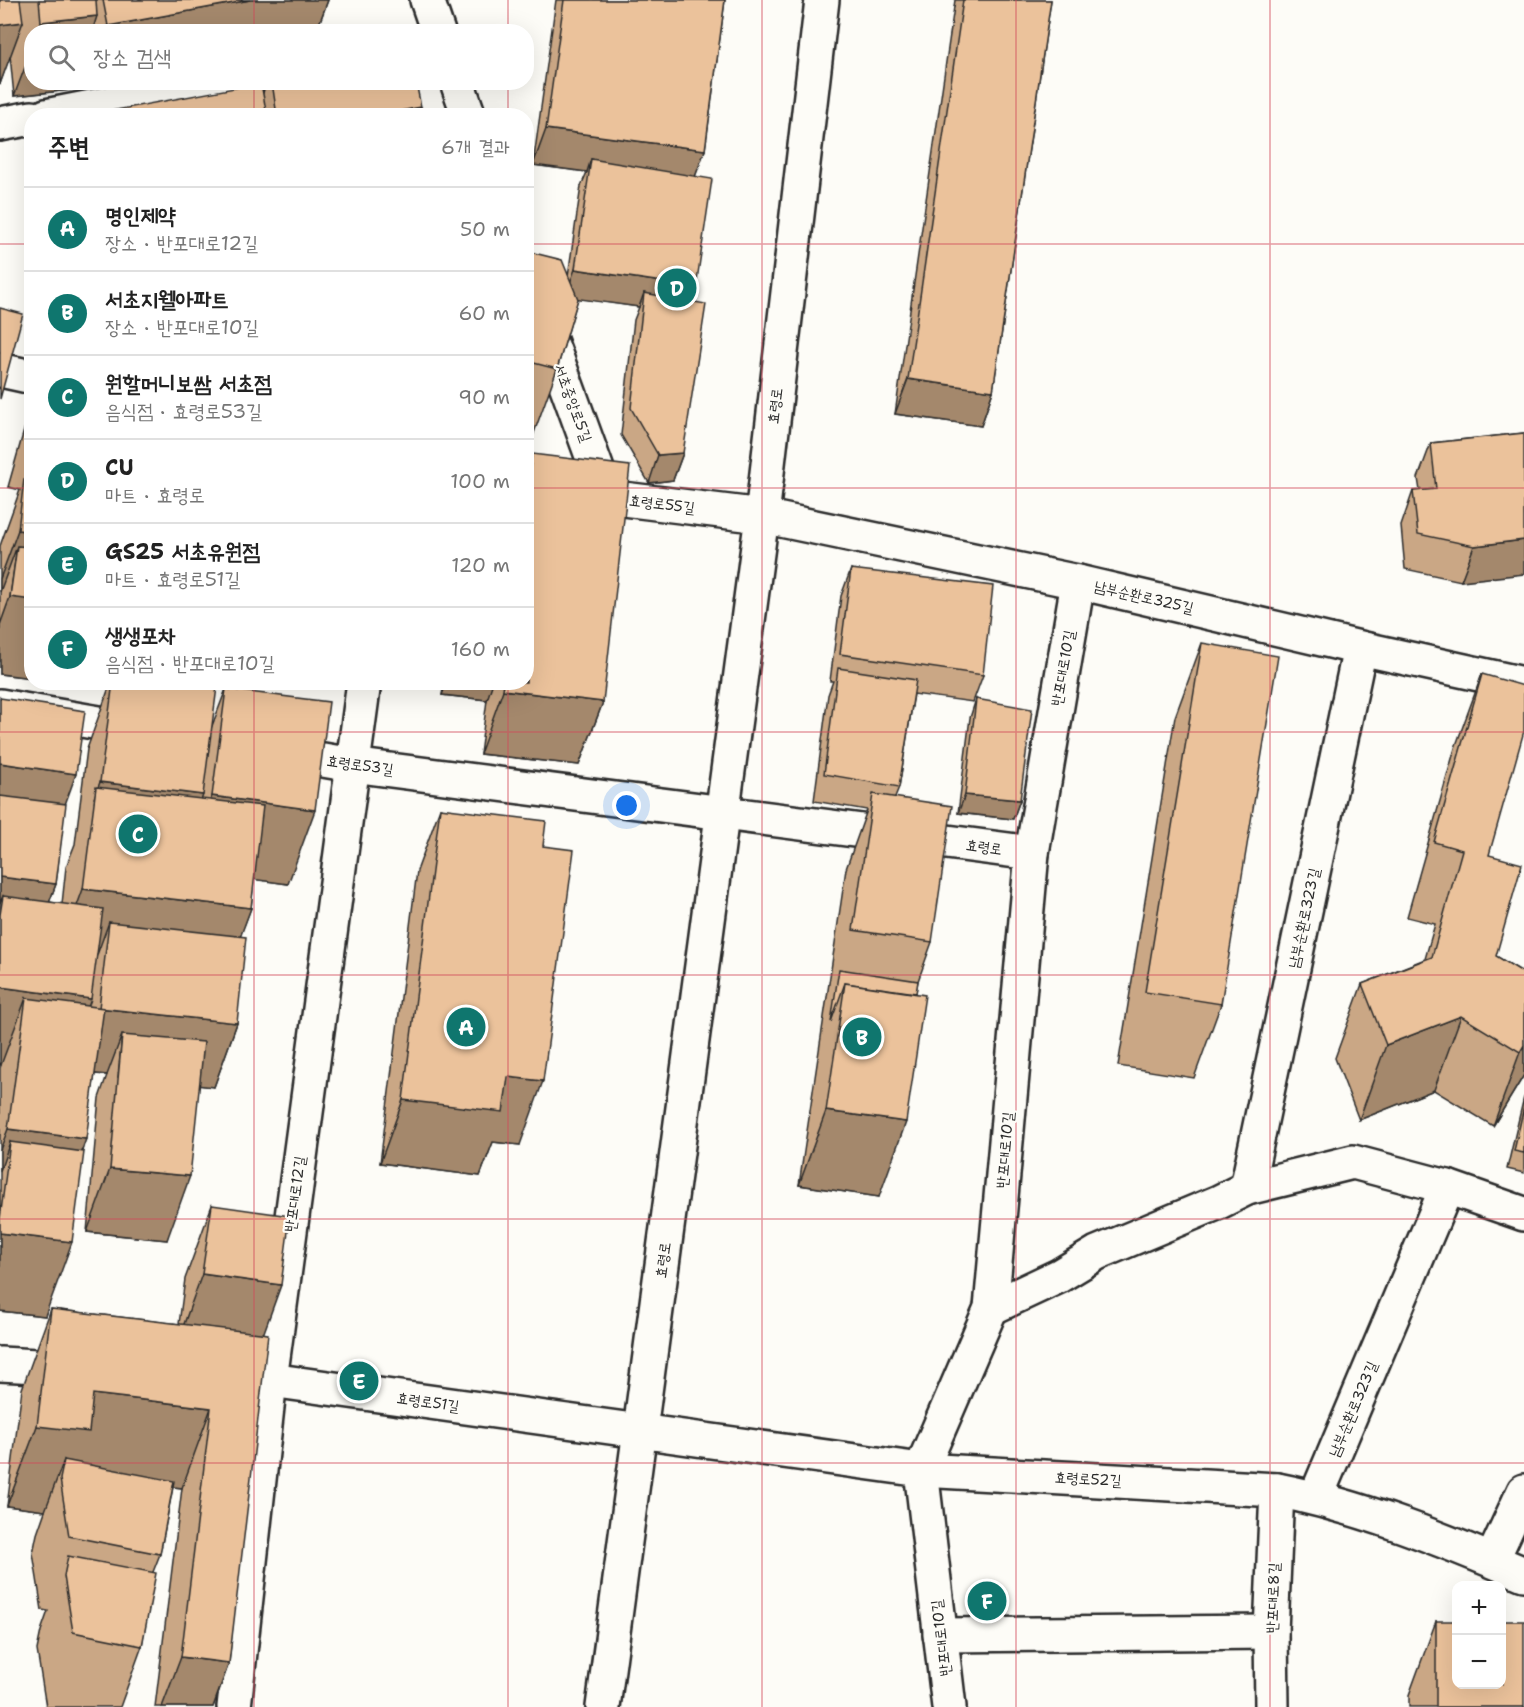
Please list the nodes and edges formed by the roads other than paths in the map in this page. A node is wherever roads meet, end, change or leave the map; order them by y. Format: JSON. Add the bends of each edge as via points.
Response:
{"nodes":[{"id":1,"x":427,"y":0,"type":"edge"},
{"id":2,"x":822,"y":0,"type":"edge"},
{"id":3,"x":435,"y":24,"type":"edge"},
{"id":4,"x":178,"y":90,"type":"edge"},
{"id":5,"x":460,"y":90,"type":"edge"},
{"id":6,"x":86,"y":108,"type":"edge"},
{"id":7,"x":466,"y":108,"type":"edge"},
{"id":8,"x":24,"y":120,"type":"edge"},
{"id":9,"x":0,"y":124,"type":"edge"},
{"id":10,"x":534,"y":296,"type":"edge"},
{"id":11,"x":0,"y":370,"type":"edge"},
{"id":12,"x":24,"y":375,"type":"edge"},
{"id":13,"x":534,"y":485,"type":"edge"},
{"id":14,"x":607,"y":497,"type":"junction"},
{"id":15,"x":762,"y":516,"type":"junction"},
{"id":16,"x":1078,"y":582,"type":"junction"},
{"id":17,"x":1360,"y":648,"type":"junction"},
{"id":18,"x":1524,"y":684,"type":"edge"},
{"id":19,"x":363,"y":690,"type":"edge"},
{"id":20,"x":0,"y":706,"type":"edge"},
{"id":21,"x":164,"y":734,"type":"edge"},
{"id":22,"x":246,"y":747,"type":"edge"},
{"id":23,"x":352,"y":765,"type":"junction"},
{"id":24,"x":722,"y":812,"type":"junction"},
{"id":25,"x":1032,"y":854,"type":"junction"},
{"id":26,"x":1447,"y":1187,"type":"junction"},
{"id":27,"x":1247,"y":1188,"type":"junction"},
{"id":28,"x":1524,"y":1214,"type":"edge"},
{"id":29,"x":991,"y":1308,"type":"junction"},
{"id":30,"x":0,"y":1364,"type":"edge"},
{"id":31,"x":105,"y":1370,"type":"edge"},
{"id":32,"x":188,"y":1375,"type":"edge"},
{"id":33,"x":270,"y":1380,"type":"junction"},
{"id":34,"x":640,"y":1431,"type":"junction"},
{"id":35,"x":921,"y":1470,"type":"junction"},
{"id":36,"x":1277,"y":1490,"type":"junction"},
{"id":37,"x":1524,"y":1491,"type":"edge"},
{"id":38,"x":1316,"y":1497,"type":"junction"},
{"id":39,"x":1492,"y":1560,"type":"junction"},
{"id":40,"x":1524,"y":1574,"type":"edge"},
{"id":41,"x":1271,"y":1632,"type":"junction"},
{"id":42,"x":940,"y":1635,"type":"junction"},
{"id":43,"x":234,"y":1707,"type":"edge"},
{"id":44,"x":603,"y":1707,"type":"edge"},
{"id":45,"x":949,"y":1707,"type":"edge"},
{"id":46,"x":1272,"y":1707,"type":"edge"}],
"edges":[{"from":1,"to":3,"type":"street"},
{"from":2,"to":15,"type":"street","name":"효령로"},
{"from":4,"to":6,"type":"street"},
{"from":5,"to":7,"type":"street"},
{"from":8,"to":9,"type":"street"},
{"from":10,"to":14,"type":"street","name":"서초중앙로5길"},
{"from":11,"to":12,"type":"street"},
{"from":13,"to":14,"type":"street","name":"효령로55길"},
{"from":14,"to":15,"type":"street","name":"효령로55길"},
{"from":15,"to":16,"type":"street","name":"남부순환로325길"},
{"from":15,"to":24,"type":"street","name":"효령로"},
{"from":16,"to":17,"type":"street","name":"남부순환로325길"},
{"from":16,"to":25,"type":"street","name":"반포대로10길"},
{"from":17,"to":18,"type":"street","name":"남부순환로325길"},
{"from":17,"to":27,"type":"street","name":"남부순환로323길"},
{"from":19,"to":23,"type":"street","name":"반포대로12길"},
{"from":20,"to":21,"type":"street"},
{"from":22,"to":23,"type":"street","name":"효령로53길"},
{"from":23,"to":24,"type":"street","name":"효령로53길"},
{"from":23,"to":33,"type":"street","name":"반포대로12길"},
{"from":24,"to":25,"type":"street","name":"효령로"},
{"from":24,"to":34,"type":"street","name":"효령로"},
{"from":25,"to":29,"type":"street","name":"반포대로10길"},
{"from":26,"to":27,"type":"street","via":[[1353,1162]]},
{"from":26,"to":28,"type":"street"},
{"from":26,"to":38,"type":"street","name":"남부순환로323길"},
{"from":27,"to":29,"type":"street","via":[[1097,1253]]},
{"from":29,"to":35,"type":"street","name":"반포대로10길"},
{"from":30,"to":31,"type":"street"},
{"from":32,"to":33,"type":"street","name":"효령로51길"},
{"from":33,"to":34,"type":"street","name":"효령로51길"},
{"from":33,"to":43,"type":"street","name":"반포대로12길"},
{"from":34,"to":35,"type":"street","name":"효령로52길"},
{"from":34,"to":44,"type":"street","name":"효령로"},
{"from":35,"to":36,"type":"street","name":"효령로52길"},
{"from":35,"to":42,"type":"street","name":"반포대로10길"},
{"from":36,"to":38,"type":"street","name":"효령로52길"},
{"from":36,"to":41,"type":"street","name":"반포대로8길"},
{"from":37,"to":39,"type":"street"},
{"from":38,"to":39,"type":"street","name":"효령로52길","via":[[1374,1514]]},
{"from":39,"to":40,"type":"street","name":"효령로52길"},
{"from":41,"to":42,"type":"street"},
{"from":41,"to":46,"type":"street","name":"반포대로8길"},
{"from":42,"to":45,"type":"street","name":"반포대로10길"}]}
